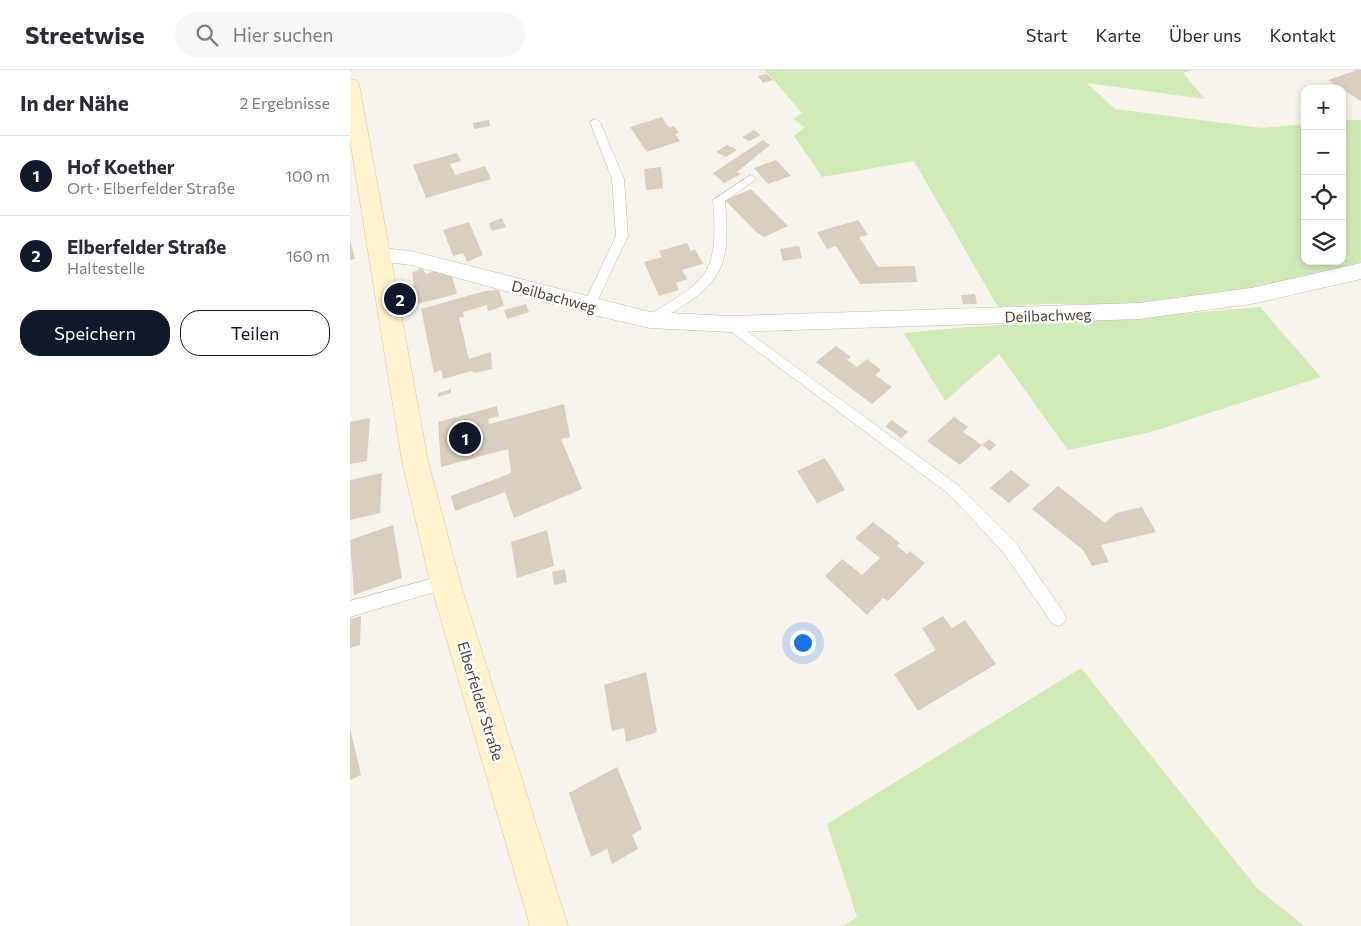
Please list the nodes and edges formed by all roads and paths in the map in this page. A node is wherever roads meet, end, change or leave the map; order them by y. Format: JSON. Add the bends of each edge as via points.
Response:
{"nodes":[{"id":1,"x":350,"y":87,"type":"edge"},
{"id":2,"x":595,"y":122,"type":"dead end"},
{"id":3,"x":751,"y":178,"type":"dead end"},
{"id":4,"x":380,"y":255,"type":"junction"},
{"id":5,"x":1361,"y":271,"type":"edge"},
{"id":6,"x":589,"y":306,"type":"junction"},
{"id":7,"x":650,"y":320,"type":"junction"},
{"id":8,"x":730,"y":324,"type":"junction"},
{"id":9,"x":445,"y":582,"type":"junction"},
{"id":10,"x":350,"y":610,"type":"edge"},
{"id":11,"x":1058,"y":618,"type":"dead end"},
{"id":12,"x":549,"y":926,"type":"edge"}],
"edges":[{"from":1,"to":4,"type":"main road","name":"Elberfelder Straße"},
{"from":2,"to":6,"type":"lane","via":[[618,179],[622,236]]},
{"from":3,"to":7,"type":"lane","via":[[719,200],[721,247],[715,270],[697,291]]},
{"from":4,"to":6,"type":"street","name":"Deilbachweg","via":[[411,258]]},
{"from":4,"to":9,"type":"main road","name":"Elberfelder Straße","via":[[415,461]]},
{"from":5,"to":8,"type":"street","name":"Deilbachweg","via":[[1304,286],[1193,306],[1139,311]]},
{"from":6,"to":7,"type":"street","name":"Deilbachweg"},
{"from":7,"to":8,"type":"street","name":"Deilbachweg"},
{"from":8,"to":11,"type":"lane","via":[[954,490],[1009,547]]},
{"from":9,"to":10,"type":"lane"},
{"from":9,"to":12,"type":"main road","name":"Elberfelder Straße"}]}
